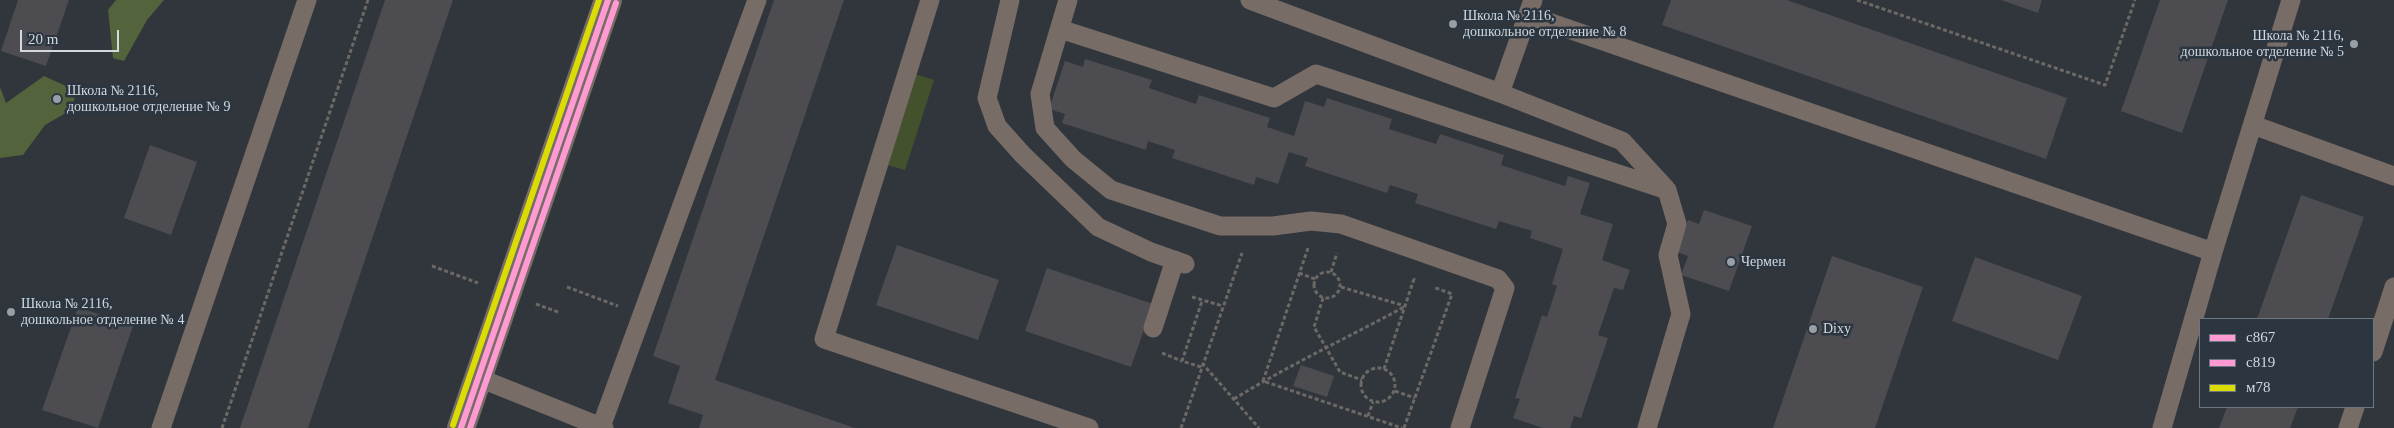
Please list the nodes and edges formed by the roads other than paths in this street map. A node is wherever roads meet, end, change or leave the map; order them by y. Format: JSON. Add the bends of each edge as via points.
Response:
{"nodes":[{"id":1,"x":307,"y":0,"type":"edge"},
{"id":2,"x":608,"y":0,"type":"edge"},
{"id":3,"x":756,"y":0,"type":"edge"},
{"id":4,"x":930,"y":0,"type":"edge"},
{"id":5,"x":1010,"y":0,"type":"edge"},
{"id":6,"x":1068,"y":0,"type":"edge"},
{"id":7,"x":1250,"y":0,"type":"edge"},
{"id":8,"x":2291,"y":0,"type":"edge"},
{"id":9,"x":1531,"y":7,"type":"edge"},
{"id":10,"x":1060,"y":29,"type":"junction"},
{"id":11,"x":1500,"y":93,"type":"junction"},
{"id":12,"x":2253,"y":125,"type":"junction"},
{"id":13,"x":2394,"y":176,"type":"edge"},
{"id":14,"x":1667,"y":190,"type":"junction"},
{"id":15,"x":2213,"y":252,"type":"junction"},
{"id":16,"x":2394,"y":287,"type":"edge"},
{"id":17,"x":1153,"y":328,"type":"dead end"},
{"id":18,"x":2374,"y":349,"type":"edge"},
{"id":19,"x":479,"y":378,"type":"junction"},
{"id":20,"x":2355,"y":408,"type":"edge"},
{"id":21,"x":602,"y":427,"type":"edge"},
{"id":22,"x":161,"y":428,"type":"edge"},
{"id":23,"x":461,"y":428,"type":"edge"},
{"id":24,"x":1088,"y":428,"type":"edge"},
{"id":25,"x":1460,"y":428,"type":"edge"},
{"id":26,"x":1646,"y":428,"type":"edge"},
{"id":27,"x":2162,"y":428,"type":"edge"},
{"id":28,"x":2348,"y":428,"type":"edge"}],
"edges":[{"from":1,"to":22,"type":"lane"},
{"from":2,"to":19,"type":"street"},
{"from":3,"to":21,"type":"lane"},
{"from":4,"to":24,"type":"lane","via":[[824,339]]},
{"from":5,"to":17,"type":"lane","via":[[987,98],[997,126],[1098,227],[1180,262]]},
{"from":6,"to":10,"type":"lane"},
{"from":7,"to":11,"type":"lane"},
{"from":8,"to":12,"type":"lane"},
{"from":9,"to":11,"type":"lane"},
{"from":9,"to":15,"type":"lane"},
{"from":10,"to":14,"type":"lane","via":[[1274,98],[1316,74]]},
{"from":10,"to":25,"type":"lane","via":[[1040,94],[1045,128],[1073,159],[1110,190],[1220,226],[1272,226],[1311,221],[1341,224],[1498,279],[1506,288]]},
{"from":11,"to":14,"type":"lane","via":[[1622,141]]},
{"from":12,"to":13,"type":"lane"},
{"from":12,"to":15,"type":"lane"},
{"from":14,"to":26,"type":"lane","via":[[1677,224],[1668,254],[1681,314]]},
{"from":15,"to":27,"type":"lane"},
{"from":16,"to":18,"type":"lane"},
{"from":19,"to":21,"type":"lane"},
{"from":19,"to":23,"type":"street"},
{"from":20,"to":28,"type":"lane"}]}
